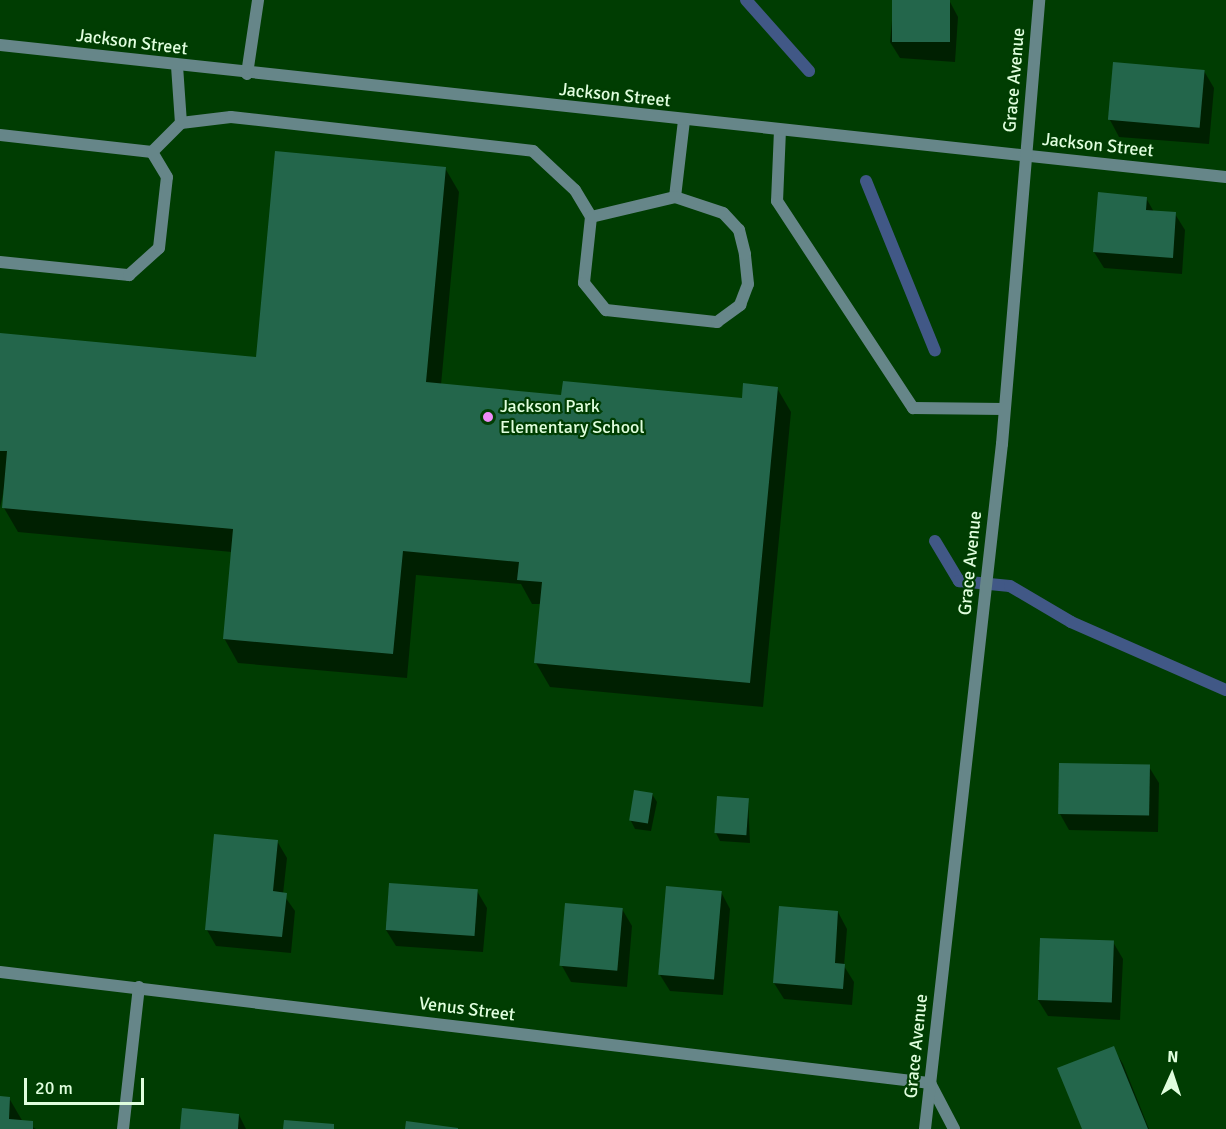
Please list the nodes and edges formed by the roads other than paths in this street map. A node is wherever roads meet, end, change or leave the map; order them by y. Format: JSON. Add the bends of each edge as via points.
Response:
{"nodes":[{"id":1,"x":258,"y":0,"type":"edge"},
{"id":2,"x":1039,"y":0,"type":"edge"},
{"id":3,"x":0,"y":45,"type":"edge"},
{"id":4,"x":177,"y":66,"type":"junction"},
{"id":5,"x":247,"y":74,"type":"junction"},
{"id":6,"x":684,"y":120,"type":"junction"},
{"id":7,"x":181,"y":123,"type":"junction"},
{"id":8,"x":780,"y":130,"type":"junction"},
{"id":9,"x":0,"y":135,"type":"edge"},
{"id":10,"x":152,"y":152,"type":"junction"},
{"id":11,"x":1025,"y":156,"type":"junction"},
{"id":12,"x":1226,"y":177,"type":"edge"},
{"id":13,"x":675,"y":197,"type":"junction"},
{"id":14,"x":591,"y":217,"type":"junction"},
{"id":15,"x":0,"y":262,"type":"edge"},
{"id":16,"x":1004,"y":409,"type":"junction"},
{"id":17,"x":0,"y":972,"type":"edge"},
{"id":18,"x":139,"y":987,"type":"junction"},
{"id":19,"x":930,"y":1083,"type":"junction"},
{"id":20,"x":123,"y":1129,"type":"edge"},
{"id":21,"x":925,"y":1129,"type":"edge"},
{"id":22,"x":954,"y":1129,"type":"edge"}],
"edges":[{"from":1,"to":5,"type":"street"},
{"from":2,"to":11,"type":"street","name":"Grace Avenue"},
{"from":3,"to":4,"type":"street","name":"Jackson Street"},
{"from":4,"to":5,"type":"street","name":"Jackson Street"},
{"from":4,"to":7,"type":"street"},
{"from":5,"to":6,"type":"street","name":"Jackson Street"},
{"from":6,"to":8,"type":"street","name":"Jackson Street"},
{"from":6,"to":13,"type":"street"},
{"from":7,"to":10,"type":"street"},
{"from":7,"to":14,"type":"street","via":[[231,117],[533,151],[575,190]]},
{"from":8,"to":11,"type":"street","name":"Jackson Street"},
{"from":8,"to":16,"type":"street","via":[[777,201],[913,408]]},
{"from":9,"to":10,"type":"street"},
{"from":10,"to":15,"type":"street","via":[[168,177],[159,248],[129,275]]},
{"from":11,"to":12,"type":"street","name":"Jackson Street"},
{"from":11,"to":16,"type":"street","name":"Grace Avenue"},
{"from":13,"to":14,"type":"street"},
{"from":13,"to":14,"type":"street","via":[[723,213],[739,230],[748,284],[740,305],[717,322],[606,310],[584,283]]},
{"from":16,"to":19,"type":"street","name":"Grace Avenue"},
{"from":17,"to":18,"type":"street","name":"Venus Street"},
{"from":18,"to":19,"type":"street","name":"Venus Street"},
{"from":18,"to":20,"type":"street"},
{"from":19,"to":21,"type":"street","name":"Grace Avenue"},
{"from":19,"to":22,"type":"street"}]}
